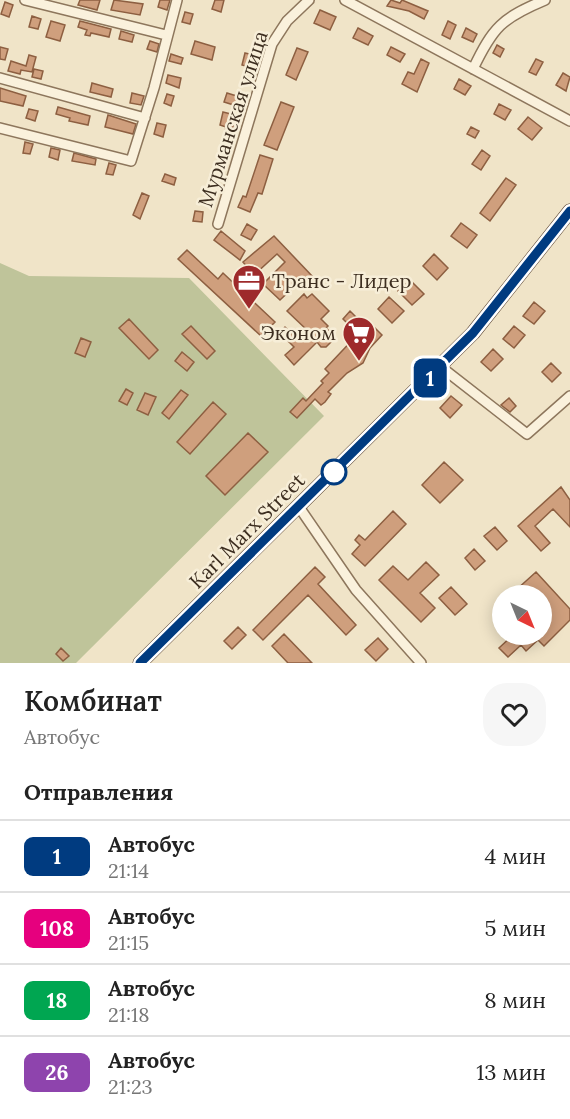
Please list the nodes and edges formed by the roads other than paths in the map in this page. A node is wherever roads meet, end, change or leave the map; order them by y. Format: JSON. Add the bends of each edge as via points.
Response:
{"nodes":[{"id":1,"x":25,"y":0,"type":"edge"},
{"id":2,"x":177,"y":0,"type":"edge"},
{"id":3,"x":309,"y":0,"type":"edge"},
{"id":4,"x":345,"y":0,"type":"edge"},
{"id":5,"x":545,"y":0,"type":"edge"},
{"id":6,"x":166,"y":35,"type":"junction"},
{"id":7,"x":473,"y":69,"type":"junction"},
{"id":8,"x":0,"y":78,"type":"edge"},
{"id":9,"x":146,"y":118,"type":"junction"},
{"id":10,"x":570,"y":121,"type":"edge"},
{"id":11,"x":0,"y":128,"type":"edge"},
{"id":12,"x":570,"y":211,"type":"edge"},
{"id":13,"x":218,"y":224,"type":"dead end"},
{"id":14,"x":441,"y":367,"type":"junction"},
{"id":15,"x":570,"y":396,"type":"edge"},
{"id":16,"x":299,"y":507,"type":"junction"},
{"id":17,"x":140,"y":663,"type":"edge"},
{"id":18,"x":421,"y":663,"type":"edge"}],
"edges":[{"from":1,"to":6,"type":"street"},
{"from":2,"to":6,"type":"street"},
{"from":3,"to":13,"type":"street","name":"Мурманская улица","via":[[287,21],[272,44]]},
{"from":4,"to":7,"type":"street"},
{"from":5,"to":7,"type":"street","via":[[497,26]]},
{"from":6,"to":9,"type":"street"},
{"from":7,"to":10,"type":"street"},
{"from":8,"to":9,"type":"street"},
{"from":9,"to":11,"type":"street","via":[[135,154],[128,161]]},
{"from":12,"to":14,"type":"highway","name":"Karl Marx Street","via":[[498,305]]},
{"from":14,"to":15,"type":"street","via":[[527,434]]},
{"from":14,"to":16,"type":"highway","name":"Karl Marx Street"},
{"from":16,"to":17,"type":"highway","name":"Karl Marx Street"},
{"from":16,"to":18,"type":"street","via":[[356,590]]}]}
